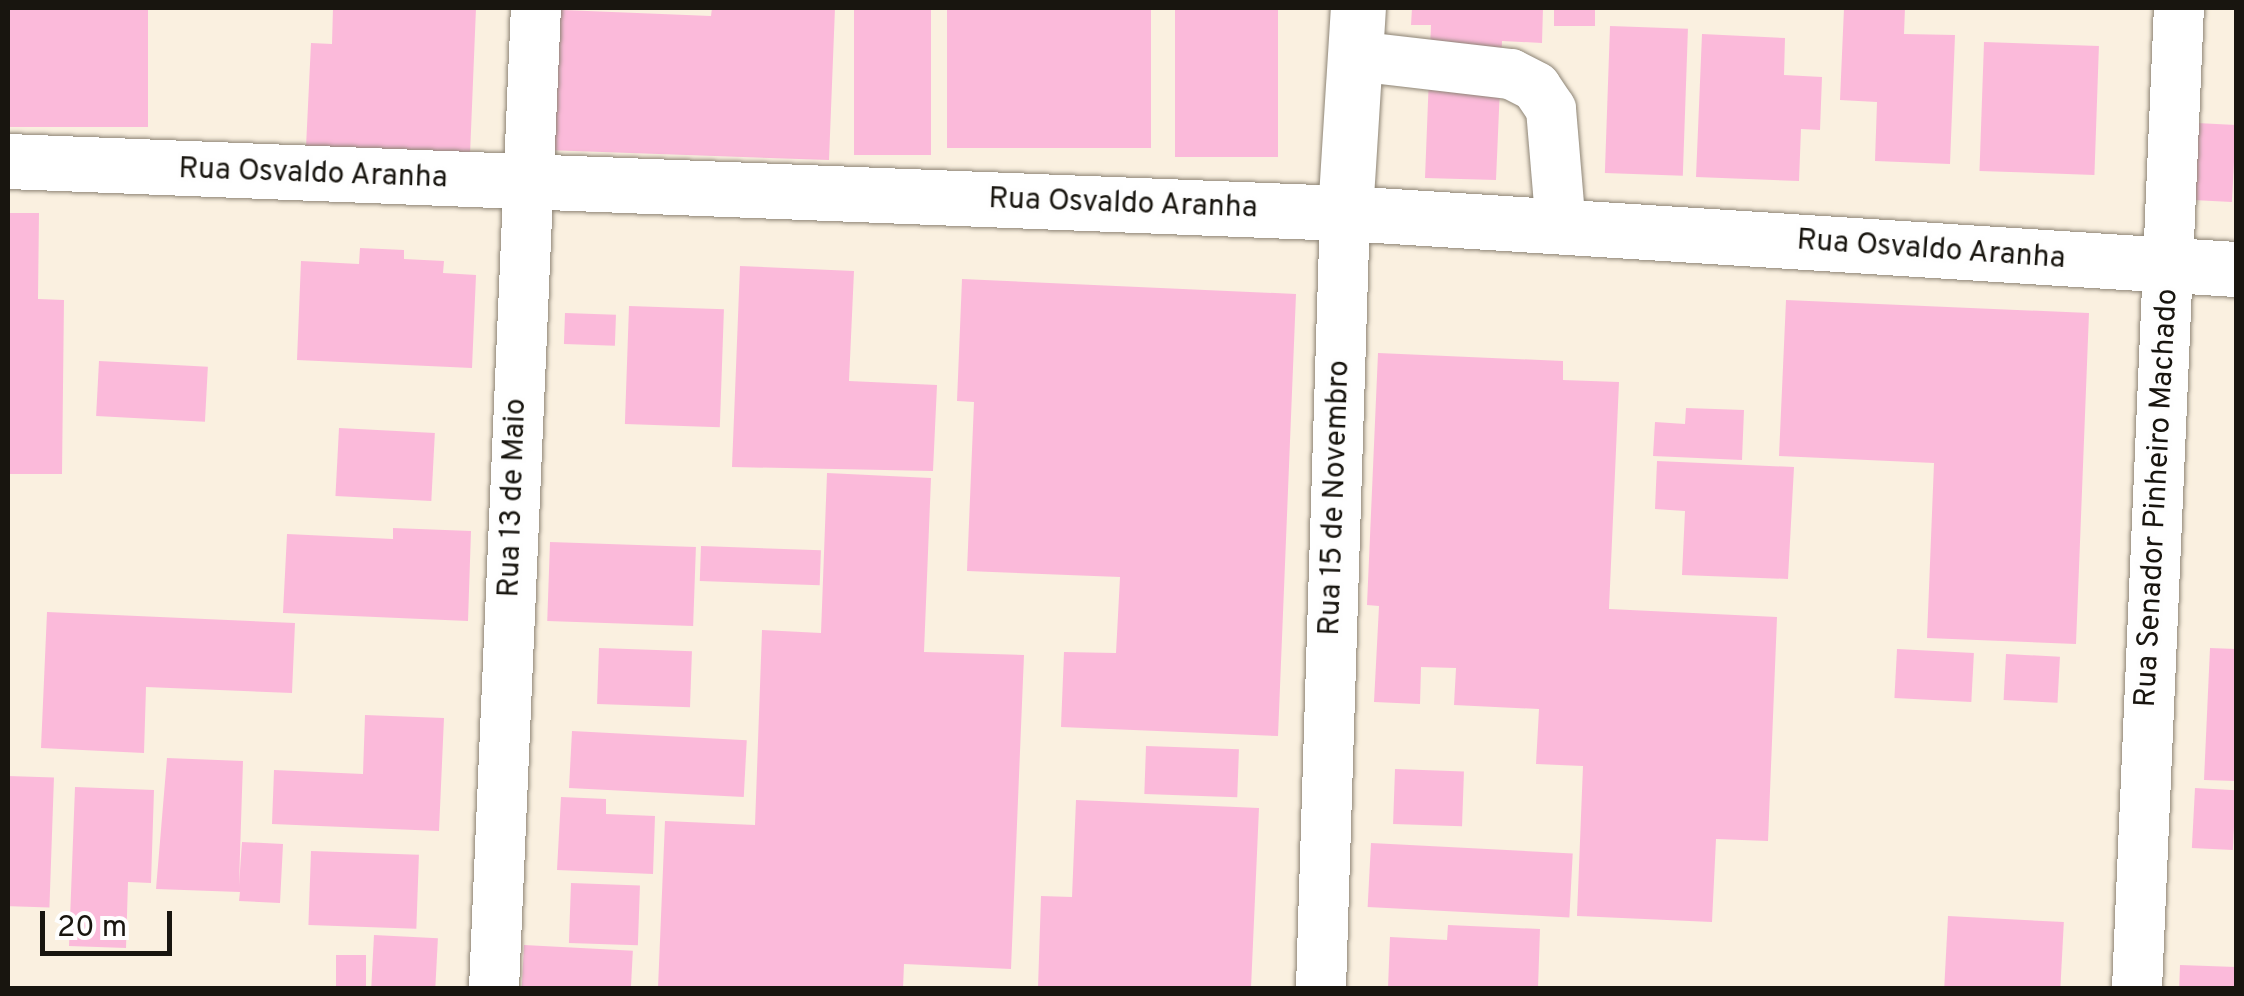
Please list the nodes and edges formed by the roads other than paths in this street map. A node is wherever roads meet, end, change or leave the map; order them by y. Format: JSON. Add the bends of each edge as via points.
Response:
{"nodes":[{"id":1,"x":536,"y":8,"type":"edge"},
{"id":2,"x":2178,"y":8,"type":"edge"},
{"id":3,"x":1357,"y":32,"type":"edge"},
{"id":4,"x":8,"y":162,"type":"edge"},
{"id":5,"x":527,"y":184,"type":"junction"},
{"id":6,"x":1345,"y":212,"type":"junction"},
{"id":7,"x":1561,"y":227,"type":"junction"},
{"id":8,"x":2168,"y":267,"type":"junction"},
{"id":9,"x":2233,"y":270,"type":"edge"},
{"id":10,"x":494,"y":988,"type":"edge"},
{"id":11,"x":1321,"y":988,"type":"edge"},
{"id":12,"x":2137,"y":988,"type":"edge"}],
"edges":[{"from":1,"to":5,"type":"street","name":"Rua 13 de Maio"},
{"from":2,"to":8,"type":"street","name":"Rua Senador Pinheiro Machado"},
{"from":3,"to":6,"type":"main road","name":"Rua 15 de Novembro"},
{"from":3,"to":7,"type":"street","via":[[1511,74],[1536,87],[1550,108]]},
{"from":4,"to":5,"type":"main road","name":"Rua Osvaldo Aranha"},
{"from":5,"to":6,"type":"main road","name":"Rua Osvaldo Aranha"},
{"from":5,"to":10,"type":"street","name":"Rua 13 de Maio"},
{"from":6,"to":7,"type":"main road","name":"Rua Osvaldo Aranha"},
{"from":6,"to":11,"type":"street","name":"Rua 15 de Novembro"},
{"from":7,"to":8,"type":"main road","name":"Rua Osvaldo Aranha"},
{"from":8,"to":9,"type":"main road","name":"Rua Osvaldo Aranha"},
{"from":8,"to":12,"type":"street","name":"Rua Senador Pinheiro Machado"}]}
